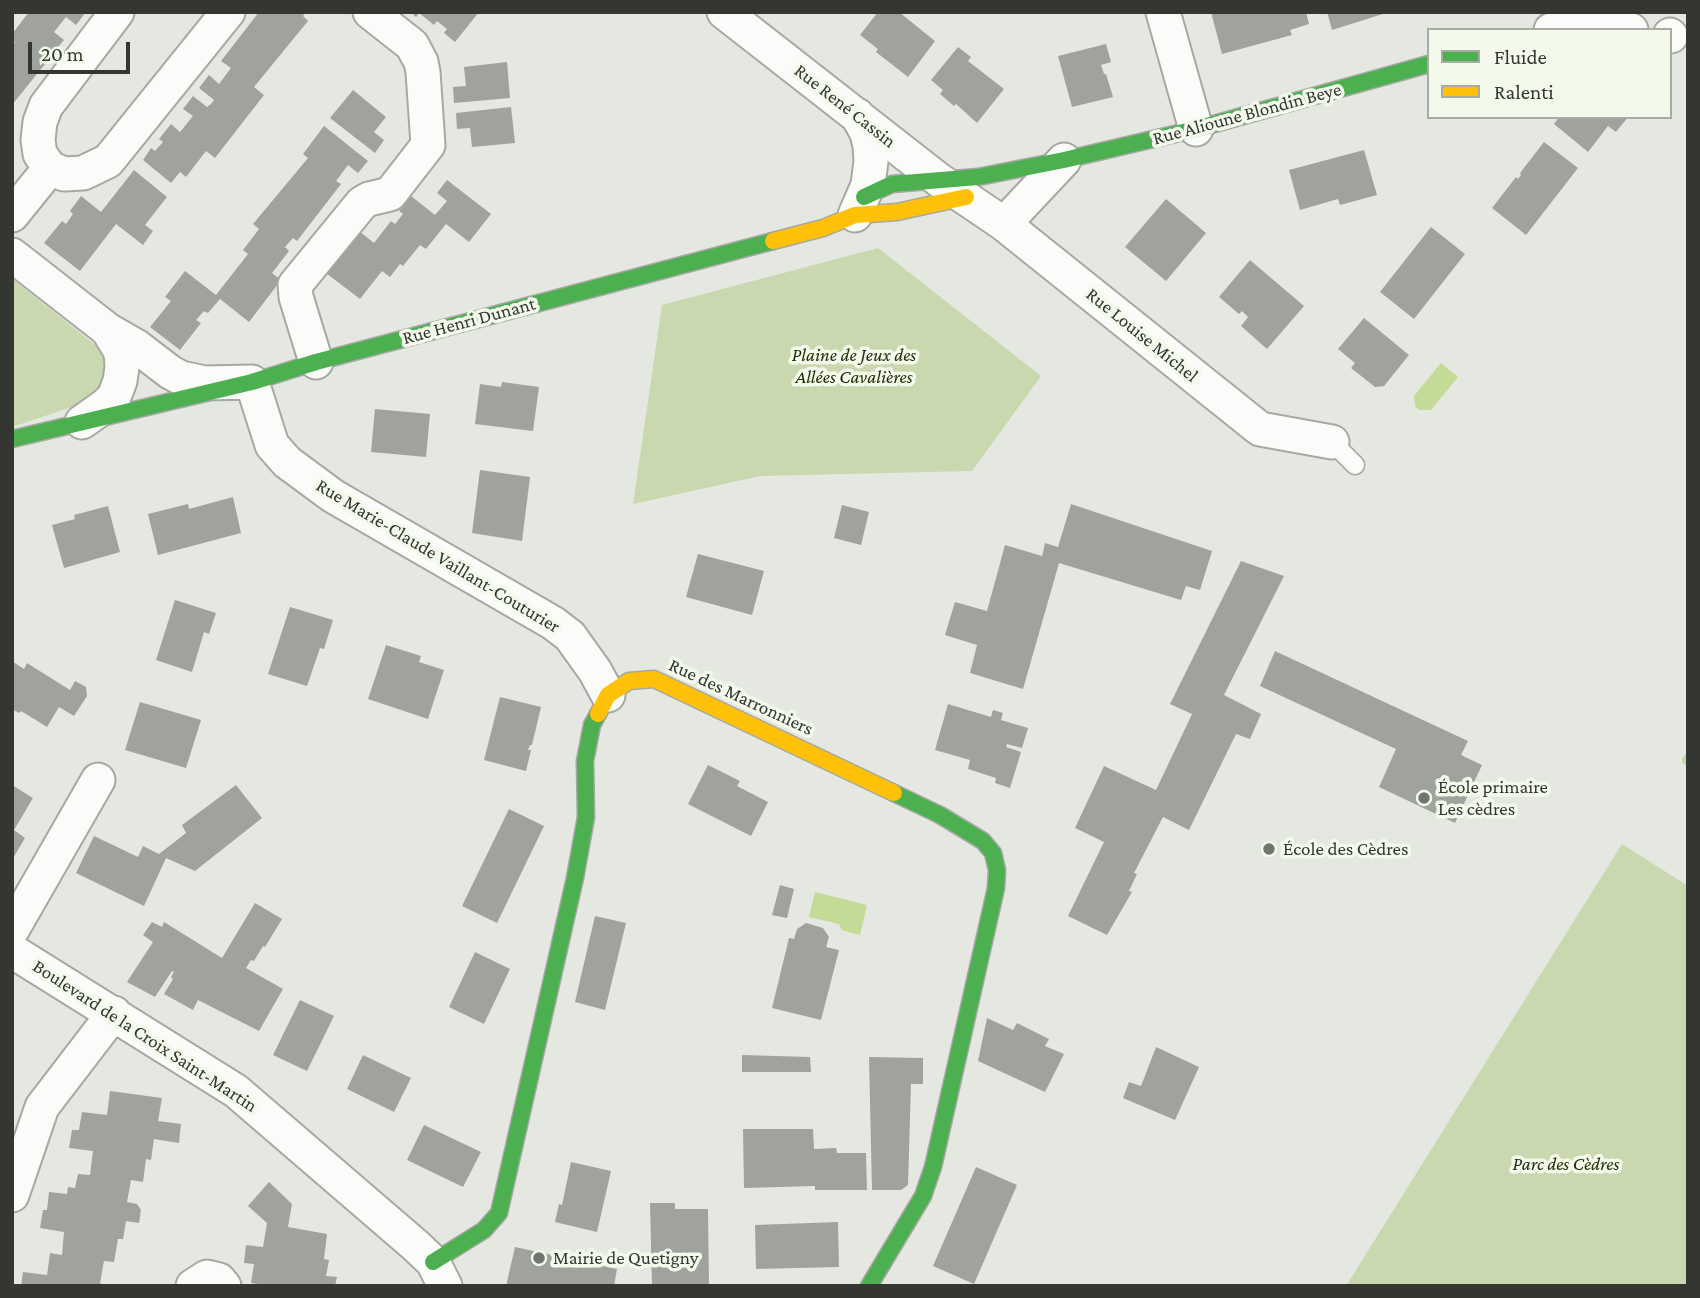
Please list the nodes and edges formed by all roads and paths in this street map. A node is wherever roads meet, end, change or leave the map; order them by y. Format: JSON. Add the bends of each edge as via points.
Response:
{"nodes":[{"id":1,"x":117,"y":12,"type":"edge"},
{"id":2,"x":228,"y":12,"type":"edge"},
{"id":3,"x":370,"y":12,"type":"edge"},
{"id":4,"x":724,"y":12,"type":"edge"},
{"id":5,"x":1163,"y":12,"type":"edge"},
{"id":6,"x":1568,"y":21,"type":"edge"},
{"id":7,"x":1617,"y":28,"type":"edge"},
{"id":8,"x":1427,"y":65,"type":"edge"},
{"id":9,"x":858,"y":115,"type":"junction"},
{"id":10,"x":1196,"y":129,"type":"junction"},
{"id":11,"x":1064,"y":160,"type":"junction"},
{"id":12,"x":50,"y":168,"type":"junction"},
{"id":13,"x":953,"y":189,"type":"junction"},
{"id":14,"x":859,"y":206,"type":"junction"},
{"id":15,"x":12,"y":215,"type":"edge"},
{"id":16,"x":1004,"y":224,"type":"junction"},
{"id":17,"x":12,"y":256,"type":"edge"},
{"id":18,"x":108,"y":330,"type":"junction"},
{"id":19,"x":316,"y":362,"type":"junction"},
{"id":20,"x":252,"y":382,"type":"junction"},
{"id":21,"x":82,"y":422,"type":"junction"},
{"id":22,"x":12,"y":439,"type":"edge"},
{"id":23,"x":1344,"y":454,"type":"dead end"},
{"id":24,"x":608,"y":695,"type":"junction"},
{"id":25,"x":98,"y":780,"type":"dead end"},
{"id":26,"x":12,"y":930,"type":"edge"},
{"id":27,"x":12,"y":951,"type":"edge"},
{"id":28,"x":114,"y":1013,"type":"junction"},
{"id":29,"x":12,"y":1195,"type":"edge"},
{"id":30,"x":439,"y":1274,"type":"edge"},
{"id":31,"x":193,"y":1286,"type":"edge"},
{"id":32,"x":224,"y":1286,"type":"edge"},
{"id":33,"x":869,"y":1286,"type":"edge"}],
"edges":[{"from":1,"to":12,"type":"street","via":[[46,106],[38,140],[40,154]]},
{"from":2,"to":12,"type":"street","via":[[108,161],[83,173],[64,174]]},
{"from":3,"to":19,"type":"street","via":[[412,45],[421,62],[428,145],[390,194],[362,203],[295,285]]},
{"from":4,"to":9,"type":"street","name":"Rue René Cassin"},
{"from":5,"to":10,"type":"street"},
{"from":6,"to":7,"type":"street"},
{"from":8,"to":10,"type":"street","name":"Rue Alioune Blondin Beye"},
{"from":9,"to":13,"type":"street","name":"Rue René Cassin"},
{"from":9,"to":14,"type":"street","via":[[870,146],[868,185]]},
{"from":10,"to":11,"type":"street","name":"Rue Alioune Blondin Beye"},
{"from":11,"to":13,"type":"street","name":"Rue Alioune Blondin Beye","via":[[968,178]]},
{"from":11,"to":16,"type":"street"},
{"from":12,"to":15,"type":"street"},
{"from":13,"to":14,"type":"street","name":"Rue Henri Dunant","via":[[897,212]]},
{"from":13,"to":14,"type":"street","name":"Rue Henri Dunant","via":[[884,186]]},
{"from":13,"to":16,"type":"street","name":"Rue Louise Michel"},
{"from":14,"to":19,"type":"street","name":"Rue Henri Dunant","via":[[823,228]]},
{"from":16,"to":23,"type":"street","name":"Rue Louise Michel","via":[[1260,429]]},
{"from":17,"to":18,"type":"street"},
{"from":18,"to":20,"type":"street","via":[[181,378],[205,383]]},
{"from":18,"to":21,"type":"street","name":"Rue Henri Dunant","via":[[121,352],[120,381],[114,397]]},
{"from":19,"to":20,"type":"street","name":"Rue Henri Dunant"},
{"from":20,"to":21,"type":"street","name":"Rue Henri Dunant"},
{"from":20,"to":24,"type":"street","name":"Rue Marie-Claude Vaillant-Couturier","via":[[272,446],[287,462],[333,496],[553,623],[570,636]]},
{"from":21,"to":22,"type":"street","name":"Rue Henri Dunant"},
{"from":24,"to":30,"type":"street","via":[[592,725],[585,761],[586,817],[575,878],[499,1213]]},
{"from":24,"to":33,"type":"street","name":"Rue des Marronniers","via":[[629,681],[666,683],[940,815],[983,841],[993,853],[996,888],[933,1167],[923,1196]]},
{"from":25,"to":26,"type":"street"},
{"from":27,"to":28,"type":"street","name":"Boulevard de la Croix Saint-Martin"},
{"from":28,"to":29,"type":"street","via":[[43,1107]]},
{"from":28,"to":30,"type":"street","name":"Boulevard de la Croix Saint-Martin","via":[[236,1091]]},
{"from":31,"to":32,"type":"street","via":[[200,1279],[213,1277]]}]}
